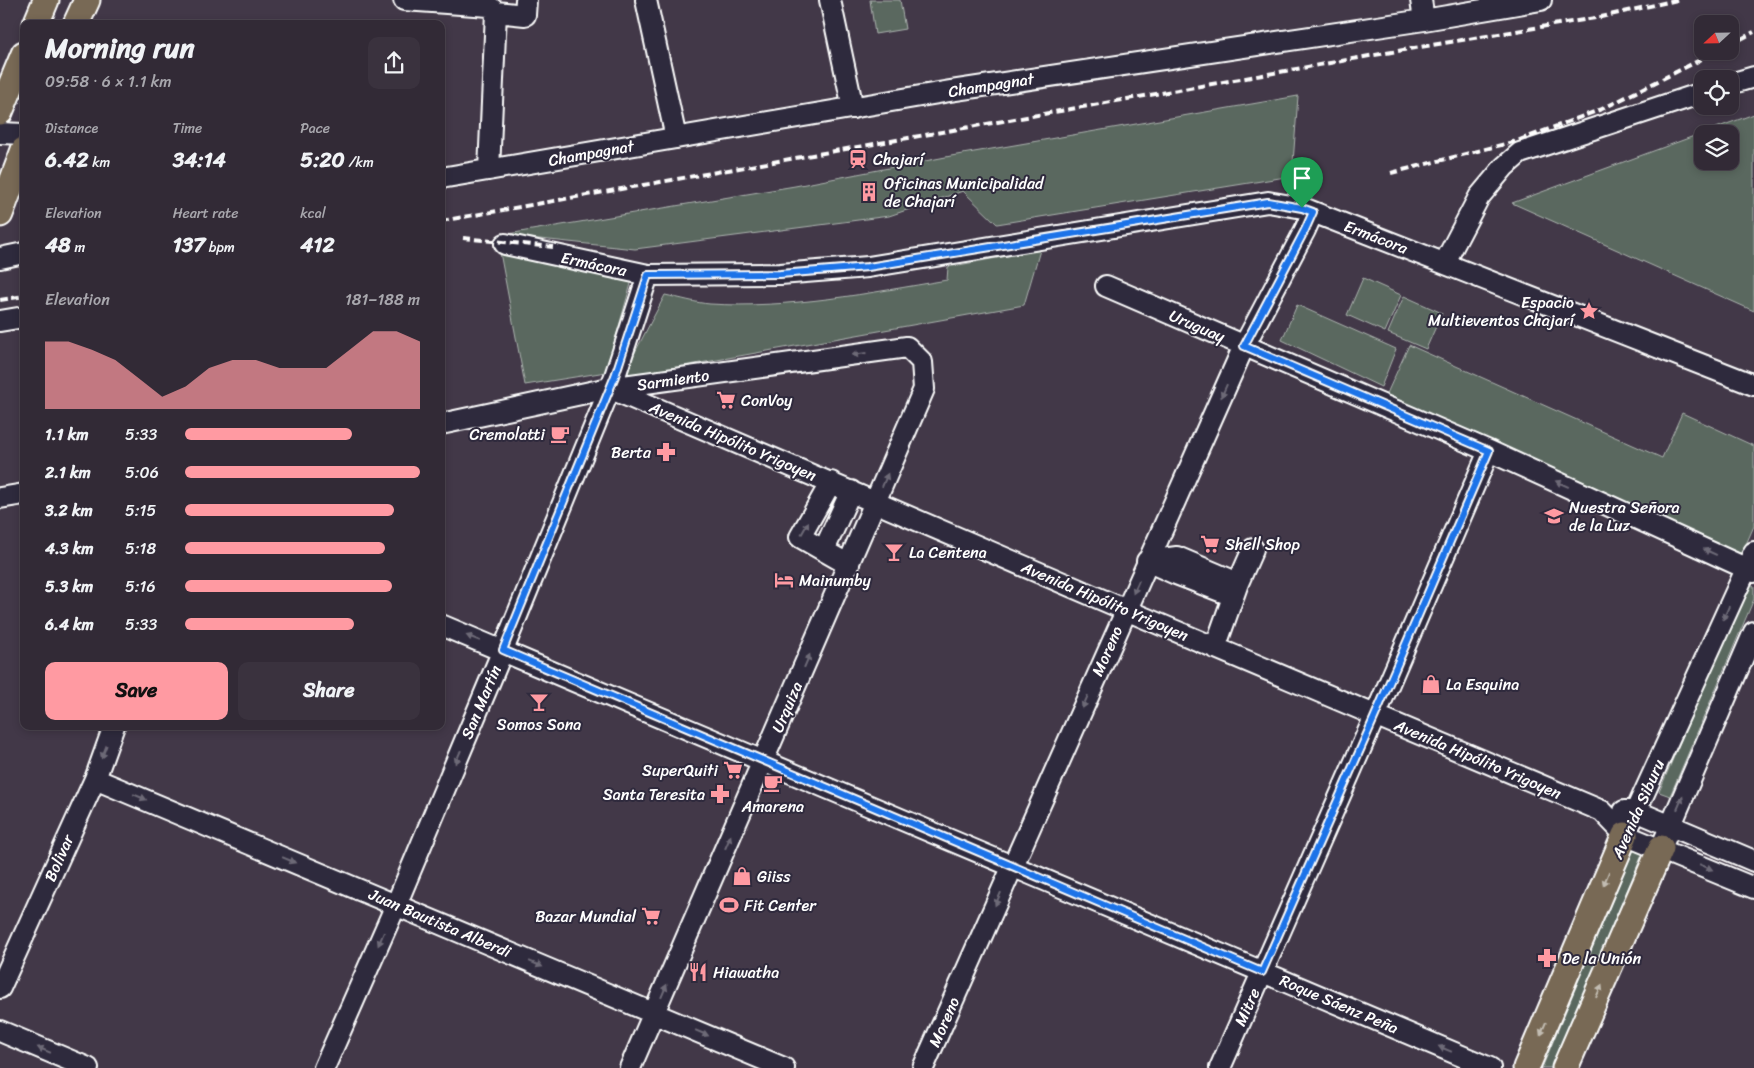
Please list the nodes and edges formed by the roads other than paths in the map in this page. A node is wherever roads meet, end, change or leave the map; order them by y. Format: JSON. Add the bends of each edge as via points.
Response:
{"nodes":[{"id":1,"x":46,"y":0,"type":"edge"},
{"id":2,"x":86,"y":0,"type":"edge"},
{"id":3,"x":404,"y":0,"type":"edge"},
{"id":4,"x":526,"y":0,"type":"edge"},
{"id":5,"x":646,"y":0,"type":"edge"},
{"id":6,"x":830,"y":0,"type":"edge"},
{"id":7,"x":1420,"y":0,"type":"edge"},
{"id":8,"x":1541,"y":0,"type":"edge"},
{"id":9,"x":491,"y":6,"type":"edge"},
{"id":10,"x":38,"y":20,"type":"edge"},
{"id":11,"x":78,"y":20,"type":"edge"},
{"id":12,"x":1424,"y":20,"type":"junction"},
{"id":13,"x":20,"y":64,"type":"edge"},
{"id":14,"x":1754,"y":77,"type":"edge"},
{"id":15,"x":1739,"y":81,"type":"edge"},
{"id":16,"x":1694,"y":96,"type":"edge"},
{"id":17,"x":853,"y":108,"type":"junction"},
{"id":18,"x":0,"y":112,"type":"edge"},
{"id":19,"x":0,"y":133,"type":"edge"},
{"id":20,"x":20,"y":134,"type":"edge"},
{"id":21,"x":676,"y":138,"type":"junction"},
{"id":22,"x":20,"y":161,"type":"edge"},
{"id":23,"x":489,"y":170,"type":"junction"},
{"id":24,"x":445,"y":177,"type":"edge"},
{"id":25,"x":1313,"y":212,"type":"junction"},
{"id":26,"x":0,"y":214,"type":"edge"},
{"id":27,"x":505,"y":244,"type":"dead end"},
{"id":28,"x":20,"y":255,"type":"edge"},
{"id":29,"x":0,"y":258,"type":"edge"},
{"id":30,"x":1445,"y":262,"type":"junction"},
{"id":31,"x":648,"y":275,"type":"junction"},
{"id":32,"x":1106,"y":286,"type":"dead end"},
{"id":33,"x":20,"y":318,"type":"edge"},
{"id":34,"x":0,"y":321,"type":"edge"},
{"id":35,"x":1244,"y":346,"type":"junction"},
{"id":36,"x":907,"y":347,"type":"joint"},
{"id":37,"x":1754,"y":385,"type":"edge"},
{"id":38,"x":609,"y":388,"type":"junction"},
{"id":39,"x":445,"y":423,"type":"edge"},
{"id":40,"x":1489,"y":451,"type":"junction"},
{"id":41,"x":830,"y":482,"type":"junction"},
{"id":42,"x":851,"y":491,"type":"junction"},
{"id":43,"x":20,"y":495,"type":"edge"},
{"id":44,"x":0,"y":498,"type":"edge"},
{"id":45,"x":876,"y":502,"type":"junction"},
{"id":46,"x":1254,"y":549,"type":"dead end"},
{"id":47,"x":824,"y":550,"type":"junction"},
{"id":48,"x":1148,"y":561,"type":"junction"},
{"id":49,"x":849,"y":564,"type":"junction"},
{"id":50,"x":1751,"y":564,"type":"edge"},
{"id":51,"x":1236,"y":590,"type":"junction"},
{"id":52,"x":1126,"y":610,"type":"junction"},
{"id":53,"x":445,"y":627,"type":"edge"},
{"id":54,"x":1754,"y":632,"type":"edge"},
{"id":55,"x":1215,"y":648,"type":"junction"},
{"id":56,"x":503,"y":650,"type":"junction"},
{"id":57,"x":1375,"y":716,"type":"junction"},
{"id":58,"x":112,"y":730,"type":"edge"},
{"id":59,"x":763,"y":761,"type":"junction"},
{"id":60,"x":94,"y":778,"type":"junction"},
{"id":61,"x":1602,"y":811,"type":"junction"},
{"id":62,"x":1636,"y":811,"type":"junction"},
{"id":63,"x":1670,"y":825,"type":"junction"},
{"id":64,"x":1625,"y":834,"type":"junction"},
{"id":65,"x":1661,"y":848,"type":"junction"},
{"id":66,"x":1754,"y":861,"type":"edge"},
{"id":67,"x":1012,"y":866,"type":"junction"},
{"id":68,"x":1754,"y":888,"type":"edge"},
{"id":69,"x":396,"y":905,"type":"junction"},
{"id":70,"x":1262,"y":972,"type":"junction"},
{"id":71,"x":0,"y":988,"type":"edge"},
{"id":72,"x":654,"y":1013,"type":"junction"},
{"id":73,"x":0,"y":1031,"type":"edge"},
{"id":74,"x":88,"y":1068,"type":"edge"},
{"id":75,"x":324,"y":1068,"type":"edge"},
{"id":76,"x":630,"y":1068,"type":"edge"},
{"id":77,"x":784,"y":1068,"type":"edge"},
{"id":78,"x":923,"y":1068,"type":"edge"},
{"id":79,"x":1220,"y":1068,"type":"edge"},
{"id":80,"x":1490,"y":1068,"type":"edge"},
{"id":81,"x":1526,"y":1068,"type":"edge"},
{"id":82,"x":1565,"y":1068,"type":"edge"}],
"edges":[{"from":1,"to":10,"type":"main road"},
{"from":2,"to":11,"type":"main road"},
{"from":3,"to":9,"type":"street"},
{"from":4,"to":9,"type":"street","via":[[525,15]]},
{"from":5,"to":21,"type":"street"},
{"from":6,"to":17,"type":"street"},
{"from":7,"to":12,"type":"street"},
{"from":8,"to":12,"type":"street","name":"Champagnat"},
{"from":9,"to":23,"type":"street"},
{"from":12,"to":17,"type":"street","name":"Champagnat"},
{"from":13,"to":18,"type":"main road"},
{"from":14,"to":15,"type":"street"},
{"from":16,"to":30,"type":"street","via":[[1520,153],[1479,197]]},
{"from":17,"to":21,"type":"street","name":"Champagnat"},
{"from":19,"to":20,"type":"street"},
{"from":21,"to":23,"type":"street","name":"Champagnat"},
{"from":22,"to":26,"type":"main road"},
{"from":23,"to":24,"type":"street","name":"Champagnat"},
{"from":25,"to":30,"type":"street","name":"Ermácora"},
{"from":25,"to":31,"type":"street","name":"Ermácora","via":[[1268,202],[868,267],[780,274]]},
{"from":25,"to":35,"type":"street","name":"Moreno"},
{"from":27,"to":31,"type":"street","name":"Ermácora"},
{"from":28,"to":29,"type":"street"},
{"from":30,"to":37,"type":"street","name":"Ermácora"},
{"from":31,"to":38,"type":"street","name":"San Martín"},
{"from":32,"to":35,"type":"street","name":"Uruguay"},
{"from":33,"to":34,"type":"street"},
{"from":35,"to":40,"type":"street","name":"Uruguay"},
{"from":35,"to":48,"type":"street","name":"Moreno","one_way":true},
{"from":36,"to":38,"type":"street","name":"Sarmiento","one_way":true},
{"from":45,"to":36,"type":"street","name":"Urquiza","one_way":true,"via":[[924,389],[922,362]]},
{"from":38,"to":39,"type":"street","name":"Sarmiento"},
{"from":38,"to":41,"type":"street","name":"Avenida Hipólito Yrigoyen"},
{"from":38,"to":56,"type":"street","name":"San Martín"},
{"from":50,"to":40,"type":"street","name":"Uruguay","one_way":true},
{"from":40,"to":57,"type":"street","name":"Mitre"},
{"from":41,"to":42,"type":"street","name":"Avenida Hipólito Yrigoyen"},
{"from":47,"to":41,"type":"street","one_way":true,"via":[[800,537]]},
{"from":42,"to":45,"type":"street","name":"Avenida Hipólito Yrigoyen"},
{"from":42,"to":47,"type":"street"},
{"from":43,"to":44,"type":"street"},
{"from":45,"to":49,"type":"street","name":"Urquiza"},
{"from":45,"to":52,"type":"street","name":"Avenida Hipólito Yrigoyen"},
{"from":46,"to":51,"type":"street"},
{"from":47,"to":49,"type":"street"},
{"from":48,"to":51,"type":"street","via":[[1177,557]]},
{"from":48,"to":52,"type":"street","name":"Moreno","one_way":true},
{"from":59,"to":49,"type":"street","name":"Urquiza","one_way":true},
{"from":50,"to":62,"type":"street","name":"Avenida Siburu","one_way":true},
{"from":51,"to":55,"type":"street"},
{"from":52,"to":55,"type":"street","name":"Avenida Hipólito Yrigoyen"},
{"from":52,"to":67,"type":"street","name":"Moreno","one_way":true},
{"from":56,"to":53,"type":"street","name":"Roque Sáenz Peña","one_way":true},
{"from":63,"to":54,"type":"street","one_way":true},
{"from":55,"to":57,"type":"street","name":"Avenida Hipólito Yrigoyen"},
{"from":56,"to":59,"type":"street","name":"Roque Sáenz Peña"},
{"from":56,"to":69,"type":"street","name":"San Martín","one_way":true},
{"from":57,"to":61,"type":"street","name":"Avenida Hipólito Yrigoyen"},
{"from":57,"to":70,"type":"street","name":"Mitre"},
{"from":58,"to":60,"type":"street","name":"Bolivar","one_way":true},
{"from":59,"to":67,"type":"street","name":"Roque Sáenz Peña"},
{"from":72,"to":59,"type":"street","name":"Urquiza","one_way":true},
{"from":60,"to":69,"type":"street","name":"Juan Bautista Alberdi","one_way":true},
{"from":60,"to":71,"type":"street","name":"Bolivar"},
{"from":61,"to":62,"type":"street","name":"Avenida Hipólito Yrigoyen"},
{"from":61,"to":64,"type":"street","name":"Avenida Hipólito Yrigoyen"},
{"from":62,"to":63,"type":"street","name":"Avenida Hipólito Yrigoyen"},
{"from":62,"to":64,"type":"street","name":"Avenida Siburu"},
{"from":63,"to":65,"type":"street"},
{"from":63,"to":66,"type":"street","name":"Avenida Hipólito Yrigoyen"},
{"from":64,"to":65,"type":"street","name":"Avenida Hipólito Yrigoyen"},
{"from":64,"to":81,"type":"main road","name":"Avenida Siburu","one_way":true},
{"from":65,"to":68,"type":"street","name":"Avenida Hipólito Yrigoyen","one_way":true},
{"from":82,"to":65,"type":"main road","one_way":true},
{"from":67,"to":70,"type":"street","name":"Roque Sáenz Peña"},
{"from":67,"to":78,"type":"street","name":"Moreno","one_way":true},
{"from":69,"to":72,"type":"street","name":"Juan Bautista Alberdi","one_way":true},
{"from":69,"to":75,"type":"street","name":"San Martín","one_way":true},
{"from":70,"to":79,"type":"street","name":"Mitre"},
{"from":80,"to":70,"type":"street","name":"Roque Sáenz Peña","one_way":true},
{"from":72,"to":76,"type":"street","name":"Urquiza"},
{"from":72,"to":77,"type":"street","name":"Juan Bautista Alberdi","one_way":true},
{"from":74,"to":73,"type":"street","one_way":true}]}
